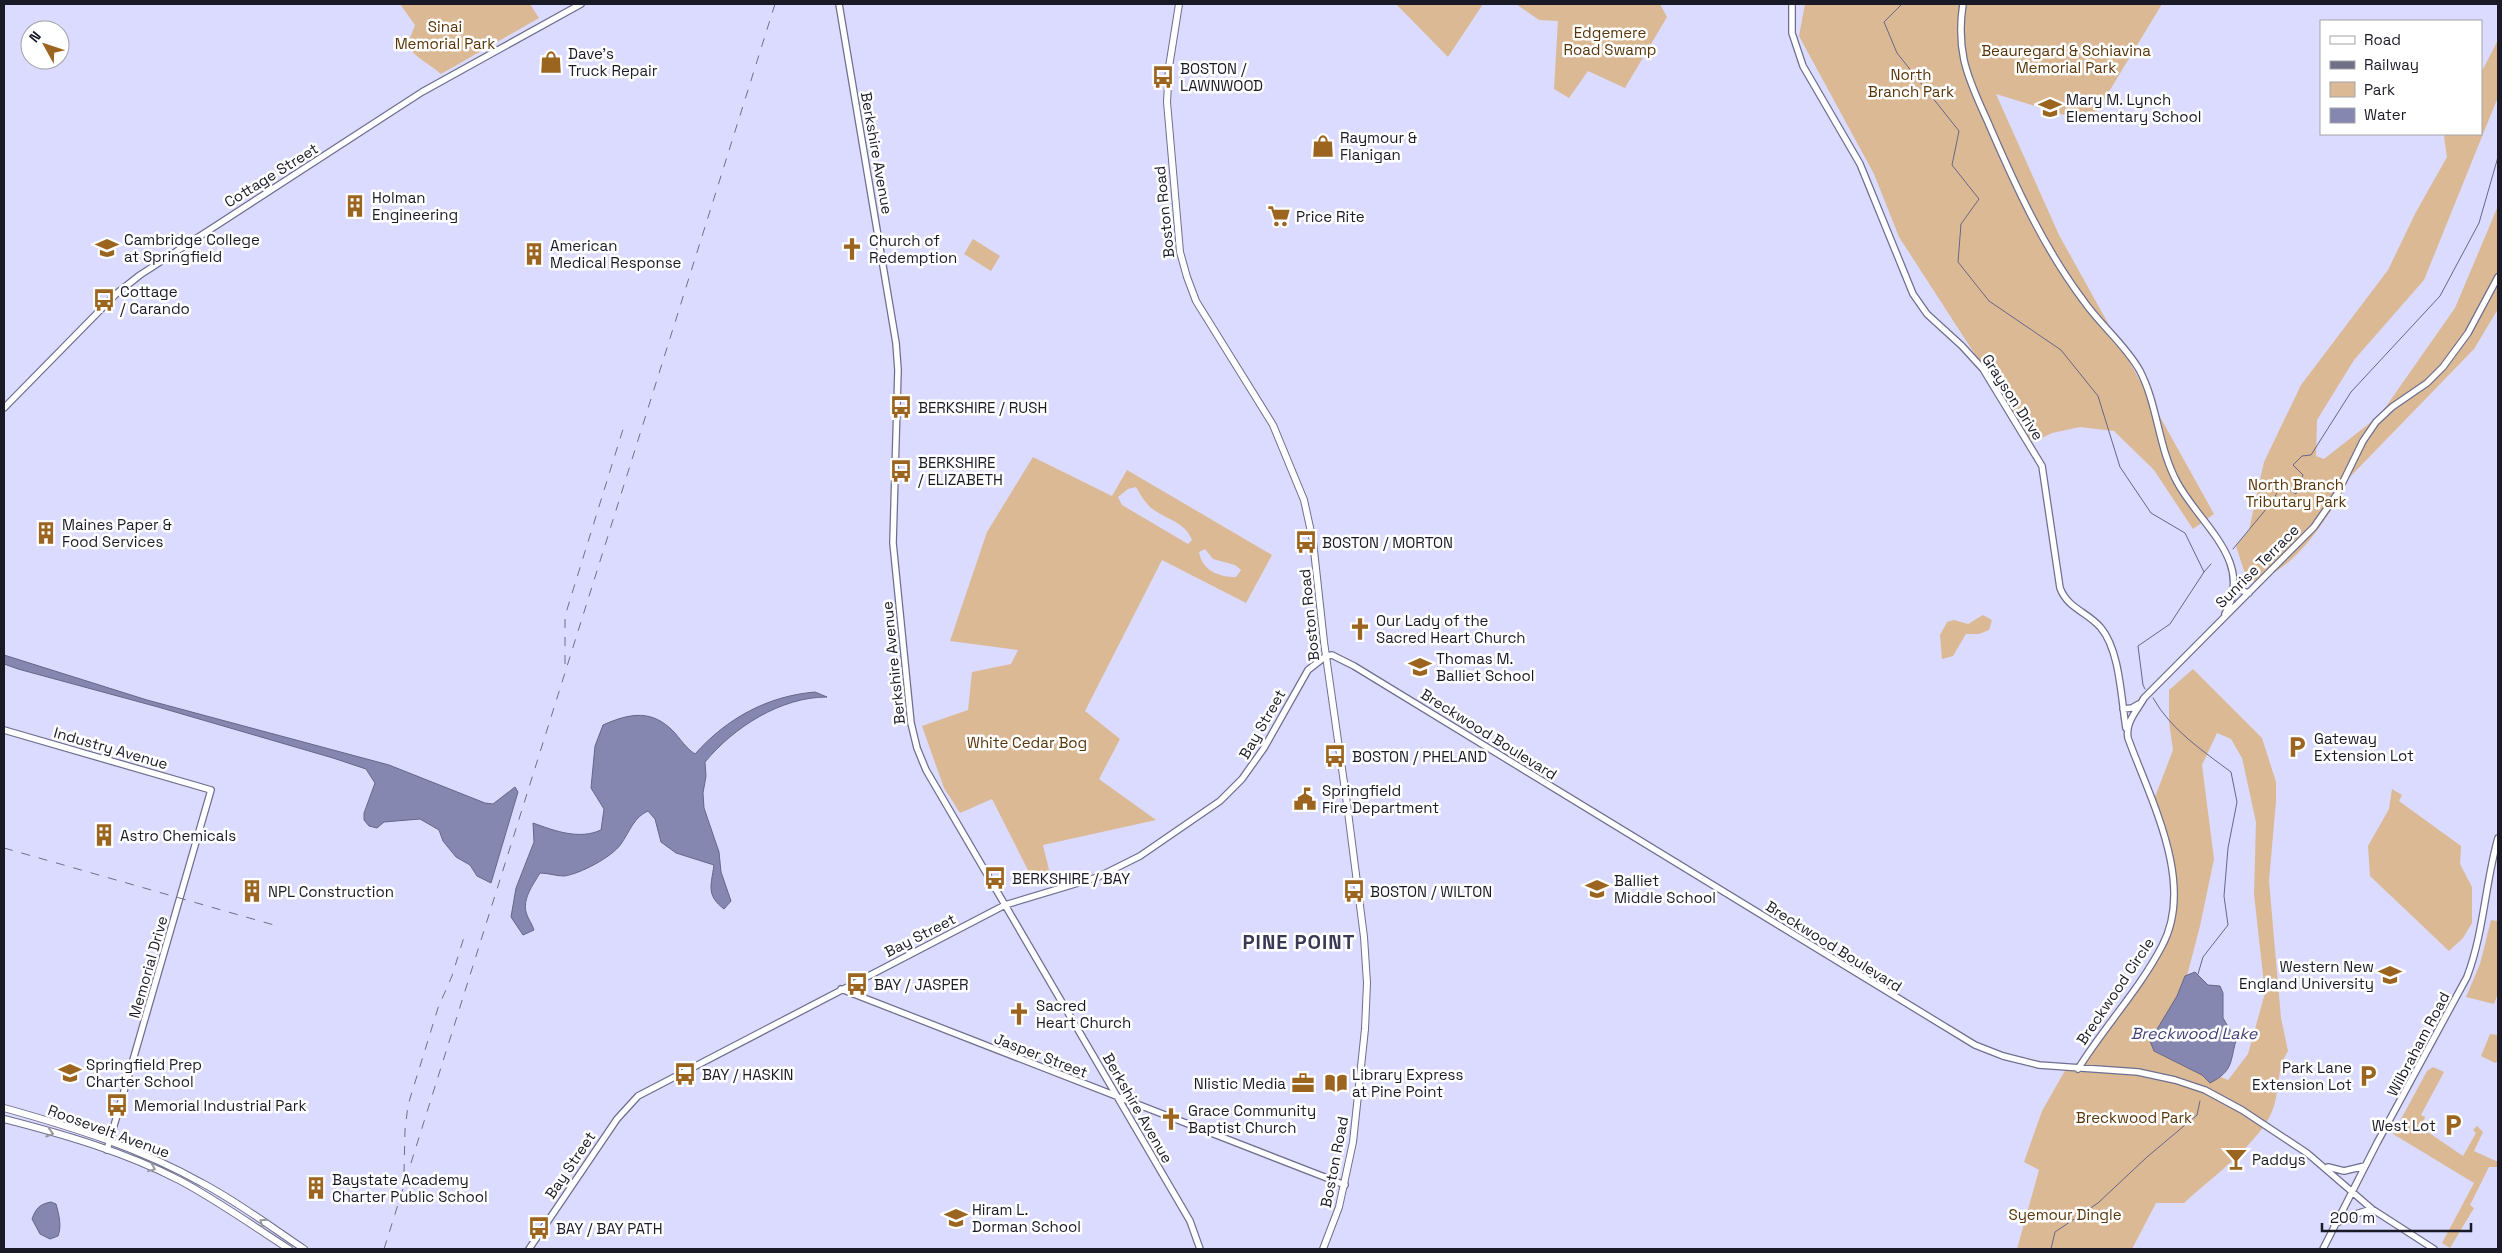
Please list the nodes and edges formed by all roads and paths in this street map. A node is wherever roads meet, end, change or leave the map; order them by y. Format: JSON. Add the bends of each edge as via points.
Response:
{"nodes":[{"id":1,"x":581,"y":4,"type":"edge"},
{"id":2,"x":839,"y":4,"type":"edge"},
{"id":3,"x":1179,"y":4,"type":"edge"},
{"id":4,"x":1792,"y":4,"type":"edge"},
{"id":5,"x":1963,"y":4,"type":"edge"},
{"id":6,"x":2498,"y":277,"type":"edge"},
{"id":7,"x":4,"y":408,"type":"edge"},
{"id":8,"x":2234,"y":588,"type":"junction"},
{"id":9,"x":2249,"y":593,"type":"junction"},
{"id":10,"x":2220,"y":622,"type":"junction"},
{"id":11,"x":1326,"y":656,"type":"junction"},
{"id":12,"x":2144,"y":698,"type":"junction"},
{"id":13,"x":2123,"y":709,"type":"junction"},
{"id":14,"x":4,"y":730,"type":"edge"},
{"id":15,"x":2127,"y":735,"type":"junction"},
{"id":16,"x":211,"y":790,"type":"joint"},
{"id":17,"x":2498,"y":838,"type":"edge"},
{"id":18,"x":1005,"y":906,"type":"junction"},
{"id":19,"x":841,"y":990,"type":"junction"},
{"id":20,"x":2078,"y":1069,"type":"junction"},
{"id":21,"x":1118,"y":1098,"type":"junction"},
{"id":22,"x":4,"y":1108,"type":"edge"},
{"id":23,"x":4,"y":1119,"type":"edge"},
{"id":24,"x":111,"y":1141,"type":"junction"},
{"id":25,"x":107,"y":1150,"type":"junction"},
{"id":26,"x":2321,"y":1163,"type":"junction"},
{"id":27,"x":2365,"y":1166,"type":"junction"},
{"id":28,"x":1344,"y":1185,"type":"junction"},
{"id":29,"x":2351,"y":1191,"type":"junction"},
{"id":30,"x":2372,"y":1209,"type":"junction"},
{"id":31,"x":2334,"y":1225,"type":"junction"},
{"id":32,"x":289,"y":1249,"type":"edge"},
{"id":33,"x":304,"y":1249,"type":"edge"},
{"id":34,"x":529,"y":1249,"type":"edge"},
{"id":35,"x":1200,"y":1249,"type":"edge"},
{"id":36,"x":1323,"y":1249,"type":"edge"},
{"id":37,"x":2323,"y":1249,"type":"edge"},
{"id":38,"x":2434,"y":1249,"type":"edge"}],
"edges":[{"from":1,"to":7,"type":"main road","name":"Cottage Street","via":[[422,92],[134,279]]},
{"from":2,"to":18,"type":"main road","name":"Berkshire Avenue","via":[[896,343],[893,543],[914,736],[926,770]]},
{"from":3,"to":11,"type":"main road","name":"Boston Road","via":[[1169,67],[1167,106],[1182,262],[1202,312],[1268,416],[1298,482],[1313,541]]},
{"from":4,"to":13,"type":"main road","name":"Grayson Drive","via":[[1792,33],[1802,66],[1860,164],[1914,294],[1927,314],[1983,369],[2042,466],[2060,588],[2068,603],[2095,622],[2109,640]]},
{"from":5,"to":8,"type":"main road","via":[[1961,35],[1966,70],[2015,184],[2076,292],[2127,351],[2140,372],[2153,401],[2174,476],[2187,500],[2228,555]]},
{"from":6,"to":9,"type":"main road","name":"Sunrise Terrace","via":[[2468,333],[2448,362],[2427,383],[2379,418],[2320,518]]},
{"from":8,"to":9,"type":"main road"},
{"from":8,"to":10,"type":"main road","via":[[2230,605]]},
{"from":9,"to":10,"type":"main road","name":"Sunrise Terrace"},
{"from":10,"to":12,"type":"main road","name":"Sunrise Terrace"},
{"from":11,"to":18,"type":"main road","name":"Bay Street","via":[[1308,670],[1261,753],[1220,801],[1122,866]]},
{"from":11,"to":20,"type":"main road","name":"Breckwood Boulevard","via":[[1332,655],[1354,666],[1975,1045],[2039,1065]]},
{"from":11,"to":28,"type":"main road","name":"Boston Road","via":[[1348,804],[1367,984],[1364,1046],[1353,1142]]},
{"from":12,"to":13,"type":"main road","via":[[2136,707]]},
{"from":12,"to":15,"type":"main road","via":[[2130,720]]},
{"from":13,"to":15,"type":"main road","name":"Grayson Drive"},
{"from":14,"to":16,"type":"main road","name":"Industry Avenue"},
{"from":15,"to":20,"type":"main road","name":"Breckwood Circle","via":[[2166,837],[2172,912],[2165,939],[2151,966]]},
{"from":16,"to":24,"type":"main road","name":"Memorial Drive"},
{"from":17,"to":27,"type":"main road","name":"Wilbraham Road","via":[[2476,953],[2468,977]]},
{"from":18,"to":19,"type":"main road","name":"Bay Street"},
{"from":18,"to":21,"type":"main road","name":"Berkshire Avenue"},
{"from":19,"to":21,"type":"main road","name":"Jasper Street"},
{"from":19,"to":34,"type":"main road","name":"Bay Street","via":[[638,1096],[617,1118]]},
{"from":20,"to":26,"type":"main road","name":"Breckwood Boulevard","via":[[2138,1072],[2198,1087],[2242,1110]]},
{"from":21,"to":28,"type":"main road","name":"Jasper Street"},
{"from":21,"to":35,"type":"main road","name":"Berkshire Avenue","via":[[1190,1221]]},
{"from":22,"to":24,"type":"main road","name":"Roosevelt Avenue"},
{"from":23,"to":25,"type":"main road","name":"Roosevelt Avenue","one_way":true},
{"from":24,"to":25,"type":"main road","name":"Memorial Drive"},
{"from":33,"to":24,"type":"main road","name":"Roosevelt Avenue","one_way":true,"via":[[204,1184]]},
{"from":25,"to":32,"type":"main road","name":"Roosevelt Avenue","one_way":true,"via":[[178,1180]]},
{"from":26,"to":27,"type":"main road","via":[[2344,1171]]},
{"from":26,"to":29,"type":"main road","name":"Breckwood Boulevard"},
{"from":27,"to":29,"type":"main road","name":"Wilbraham Road"},
{"from":28,"to":36,"type":"main road","name":"Boston Road"},
{"from":29,"to":30,"type":"main road","name":"Breckwood Boulevard"},
{"from":29,"to":31,"type":"main road","name":"Wilbraham Road"},
{"from":30,"to":31,"type":"main road"},
{"from":30,"to":38,"type":"main road","name":"Breckwood Boulevard"},
{"from":31,"to":37,"type":"main road","name":"Wilbraham Road"}]}
